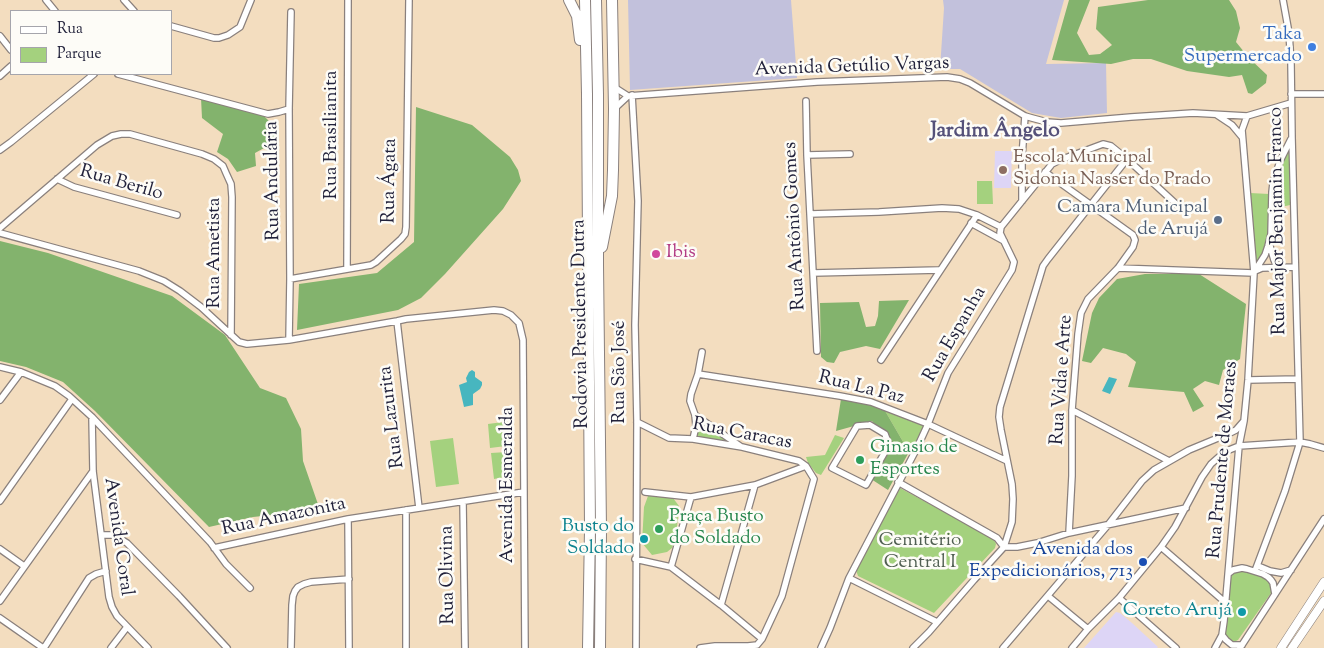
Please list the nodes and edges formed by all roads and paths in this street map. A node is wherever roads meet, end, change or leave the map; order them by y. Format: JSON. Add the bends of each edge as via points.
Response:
{"nodes":[{"id":1,"x":124,"y":0,"type":"edge"},
{"id":2,"x":251,"y":0,"type":"edge"},
{"id":3,"x":348,"y":0,"type":"edge"},
{"id":4,"x":409,"y":0,"type":"edge"},
{"id":5,"x":570,"y":0,"type":"edge"},
{"id":6,"x":585,"y":0,"type":"edge"},
{"id":7,"x":596,"y":0,"type":"edge"},
{"id":8,"x":612,"y":0,"type":"edge"},
{"id":9,"x":1283,"y":0,"type":"edge"},
{"id":10,"x":133,"y":10,"type":"edge"},
{"id":11,"x":292,"y":12,"type":"dead end"},
{"id":12,"x":172,"y":26,"type":"edge"},
{"id":13,"x":0,"y":36,"type":"edge"},
{"id":14,"x":10,"y":49,"type":"edge"},
{"id":15,"x":10,"y":67,"type":"edge"},
{"id":16,"x":93,"y":75,"type":"edge"},
{"id":17,"x":122,"y":75,"type":"edge"},
{"id":18,"x":0,"y":76,"type":"edge"},
{"id":19,"x":614,"y":87,"type":"junction"},
{"id":20,"x":587,"y":94,"type":"junction"},
{"id":21,"x":1291,"y":94,"type":"junction"},
{"id":22,"x":1324,"y":94,"type":"edge"},
{"id":23,"x":630,"y":96,"type":"junction"},
{"id":24,"x":806,"y":101,"type":"dead end"},
{"id":25,"x":1291,"y":103,"type":"junction"},
{"id":26,"x":289,"y":109,"type":"junction"},
{"id":27,"x":614,"y":109,"type":"junction"},
{"id":28,"x":1216,"y":114,"type":"junction"},
{"id":29,"x":1025,"y":116,"type":"junction"},
{"id":30,"x":1247,"y":116,"type":"junction"},
{"id":31,"x":1292,"y":137,"type":"junction"},
{"id":32,"x":1243,"y":139,"type":"junction"},
{"id":33,"x":0,"y":150,"type":"edge"},
{"id":34,"x":850,"y":154,"type":"dead end"},
{"id":35,"x":807,"y":155,"type":"junction"},
{"id":36,"x":1128,"y":159,"type":"junction"},
{"id":37,"x":1045,"y":172,"type":"junction"},
{"id":38,"x":58,"y":179,"type":"junction"},
{"id":39,"x":1022,"y":201,"type":"junction"},
{"id":40,"x":1176,"y":204,"type":"dead end"},
{"id":41,"x":1091,"y":205,"type":"junction"},
{"id":42,"x":810,"y":214,"type":"junction"},
{"id":43,"x":177,"y":215,"type":"dead end"},
{"id":44,"x":976,"y":215,"type":"junction"},
{"id":45,"x":971,"y":223,"type":"junction"},
{"id":46,"x":1001,"y":227,"type":"junction"},
{"id":47,"x":0,"y":228,"type":"edge"},
{"id":48,"x":0,"y":233,"type":"edge"},
{"id":49,"x":1004,"y":240,"type":"junction"},
{"id":50,"x":1270,"y":241,"type":"junction"},
{"id":51,"x":598,"y":265,"type":"junction"},
{"id":52,"x":1278,"y":267,"type":"junction"},
{"id":53,"x":1295,"y":267,"type":"junction"},
{"id":54,"x":1118,"y":268,"type":"junction"},
{"id":55,"x":347,"y":270,"type":"junction"},
{"id":56,"x":939,"y":270,"type":"junction"},
{"id":57,"x":813,"y":273,"type":"junction"},
{"id":58,"x":1254,"y":273,"type":"junction"},
{"id":59,"x":290,"y":278,"type":"junction"},
{"id":60,"x":398,"y":321,"type":"junction"},
{"id":61,"x":231,"y":335,"type":"junction"},
{"id":62,"x":289,"y":340,"type":"junction"},
{"id":63,"x":817,"y":351,"type":"dead end"},
{"id":64,"x":702,"y":352,"type":"dead end"},
{"id":65,"x":881,"y":360,"type":"dead end"},
{"id":66,"x":0,"y":367,"type":"edge"},
{"id":67,"x":21,"y":372,"type":"junction"},
{"id":68,"x":698,"y":374,"type":"junction"},
{"id":69,"x":1298,"y":379,"type":"junction"},
{"id":70,"x":1248,"y":380,"type":"junction"},
{"id":71,"x":72,"y":399,"type":"junction"},
{"id":72,"x":0,"y":400,"type":"edge"},
{"id":73,"x":1072,"y":410,"type":"junction"},
{"id":74,"x":695,"y":416,"type":"junction"},
{"id":75,"x":92,"y":417,"type":"junction"},
{"id":76,"x":1244,"y":421,"type":"junction"},
{"id":77,"x":637,"y":422,"type":"junction"},
{"id":78,"x":928,"y":424,"type":"junction"},
{"id":79,"x":693,"y":439,"type":"junction"},
{"id":80,"x":1300,"y":442,"type":"junction"},
{"id":81,"x":1239,"y":446,"type":"junction"},
{"id":82,"x":742,"y":447,"type":"junction"},
{"id":83,"x":1324,"y":448,"type":"edge"},
{"id":84,"x":1008,"y":461,"type":"junction"},
{"id":85,"x":1169,"y":461,"type":"junction"},
{"id":86,"x":806,"y":466,"type":"junction"},
{"id":87,"x":93,"y":471,"type":"junction"},
{"id":88,"x":870,"y":479,"type":"joint"},
{"id":89,"x":898,"y":482,"type":"junction"},
{"id":90,"x":755,"y":485,"type":"junction"},
{"id":91,"x":524,"y":492,"type":"junction"},
{"id":92,"x":645,"y":492,"type":"dead end"},
{"id":93,"x":692,"y":497,"type":"junction"},
{"id":94,"x":0,"y":502,"type":"edge"},
{"id":95,"x":463,"y":502,"type":"junction"},
{"id":96,"x":419,"y":508,"type":"junction"},
{"id":97,"x":1186,"y":508,"type":"junction"},
{"id":98,"x":406,"y":510,"type":"junction"},
{"id":99,"x":348,"y":518,"type":"junction"},
{"id":100,"x":1324,"y":519,"type":"edge"},
{"id":101,"x":1108,"y":525,"type":"junction"},
{"id":102,"x":1069,"y":533,"type":"junction"},
{"id":103,"x":102,"y":535,"type":"junction"},
{"id":104,"x":1004,"y":547,"type":"junction"},
{"id":105,"x":1161,"y":547,"type":"junction"},
{"id":106,"x":214,"y":548,"type":"junction"},
{"id":107,"x":0,"y":549,"type":"edge"},
{"id":108,"x":635,"y":559,"type":"junction"},
{"id":109,"x":24,"y":566,"type":"junction"},
{"id":110,"x":671,"y":567,"type":"junction"},
{"id":111,"x":1256,"y":568,"type":"junction"},
{"id":112,"x":1291,"y":570,"type":"junction"},
{"id":113,"x":106,"y":572,"type":"junction"},
{"id":114,"x":1229,"y":573,"type":"junction"},
{"id":115,"x":849,"y":578,"type":"junction"},
{"id":116,"x":349,"y":579,"type":"junction"},
{"id":117,"x":1324,"y":582,"type":"edge"},
{"id":118,"x":250,"y":588,"type":"dead end"},
{"id":119,"x":1275,"y":594,"type":"junction"},
{"id":120,"x":1048,"y":596,"type":"junction"},
{"id":121,"x":1119,"y":598,"type":"junction"},
{"id":122,"x":0,"y":601,"type":"edge"},
{"id":123,"x":1324,"y":601,"type":"edge"},
{"id":124,"x":1226,"y":603,"type":"junction"},
{"id":125,"x":721,"y":605,"type":"junction"},
{"id":126,"x":0,"y":618,"type":"edge"},
{"id":127,"x":937,"y":622,"type":"junction"},
{"id":128,"x":127,"y":627,"type":"junction"},
{"id":129,"x":1088,"y":629,"type":"junction"},
{"id":130,"x":1222,"y":635,"type":"junction"},
{"id":131,"x":762,"y":639,"type":"junction"},
{"id":132,"x":1241,"y":646,"type":"edge"},
{"id":133,"x":43,"y":648,"type":"edge"},
{"id":134,"x":111,"y":648,"type":"edge"},
{"id":135,"x":148,"y":648,"type":"edge"},
{"id":136,"x":227,"y":648,"type":"edge"},
{"id":137,"x":291,"y":648,"type":"edge"},
{"id":138,"x":349,"y":648,"type":"edge"},
{"id":139,"x":406,"y":648,"type":"edge"},
{"id":140,"x":466,"y":648,"type":"edge"},
{"id":141,"x":525,"y":648,"type":"edge"},
{"id":142,"x":588,"y":648,"type":"edge"},
{"id":143,"x":600,"y":648,"type":"edge"},
{"id":144,"x":636,"y":648,"type":"edge"},
{"id":145,"x":700,"y":648,"type":"edge"},
{"id":146,"x":821,"y":648,"type":"edge"},
{"id":147,"x":913,"y":648,"type":"edge"},
{"id":148,"x":1003,"y":648,"type":"edge"},
{"id":149,"x":1072,"y":648,"type":"edge"},
{"id":150,"x":1176,"y":648,"type":"edge"},
{"id":151,"x":1215,"y":648,"type":"edge"},
{"id":152,"x":1280,"y":648,"type":"edge"},
{"id":153,"x":1292,"y":648,"type":"edge"}],
"edges":[{"from":1,"to":10,"type":"street"},
{"from":2,"to":12,"type":"street","via":[[240,27],[219,38]]},
{"from":3,"to":55,"type":"street","name":"Rua Brasilianita"},
{"from":4,"to":55,"type":"street","name":"Rua Ágata","via":[[406,227],[401,239],[376,262]]},
{"from":5,"to":20,"type":"highway","via":[[578,23]]},
{"from":6,"to":20,"type":"highway","name":"Rodovia Presidente Dutra"},
{"from":7,"to":51,"type":"highway","name":"Rodovia Presidente Dutra"},
{"from":8,"to":19,"type":"highway"},
{"from":9,"to":21,"type":"street","name":"Rua Major Benjamin Franco","via":[[1290,51]]},
{"from":11,"to":26,"type":"street"},
{"from":13,"to":14,"type":"street"},
{"from":15,"to":18,"type":"street"},
{"from":16,"to":33,"type":"street"},
{"from":17,"to":26,"type":"street","name":"Rua Andulária","via":[[268,114]]},
{"from":19,"to":23,"type":"street"},
{"from":19,"to":27,"type":"highway"},
{"from":20,"to":142,"type":"highway","name":"Rodovia Presidente Dutra"},
{"from":21,"to":22,"type":"street"},
{"from":21,"to":25,"type":"street","name":"Rua Major Benjamin Franco"},
{"from":23,"to":27,"type":"street"},
{"from":23,"to":29,"type":"street","name":"Avenida Getúlio Vargas","via":[[817,82],[947,77],[970,83]]},
{"from":23,"to":77,"type":"street","name":"Rua São José","via":[[638,201]]},
{"from":24,"to":35,"type":"street","name":"Rua Antônio Gomes"},
{"from":25,"to":30,"type":"street","name":"Avenida Getúlio Vargas"},
{"from":25,"to":31,"type":"street","name":"Rua Major Benjamin Franco"},
{"from":26,"to":59,"type":"street","name":"Rua Andulária"},
{"from":27,"to":51,"type":"highway","via":[[612,196]]},
{"from":28,"to":29,"type":"street","name":"Avenida Getúlio Vargas","via":[[1131,116],[1062,124]]},
{"from":28,"to":30,"type":"street","name":"Avenida Getúlio Vargas"},
{"from":28,"to":32,"type":"street","via":[[1232,125]]},
{"from":29,"to":39,"type":"street"},
{"from":30,"to":32,"type":"street","name":"Rua Prudente de Moraes","via":[[1242,130]]},
{"from":31,"to":50,"type":"street","via":[[1273,182]]},
{"from":31,"to":53,"type":"street","name":"Rua Major Benjamin Franco"},
{"from":32,"to":58,"type":"street","name":"Rua Prudente de Moraes"},
{"from":34,"to":35,"type":"street"},
{"from":35,"to":42,"type":"street","name":"Rua Antônio Gomes"},
{"from":36,"to":37,"type":"street","via":[[1103,144],[1060,160]]},
{"from":36,"to":40,"type":"street"},
{"from":36,"to":41,"type":"street"},
{"from":37,"to":39,"type":"street"},
{"from":37,"to":41,"type":"street"},
{"from":38,"to":43,"type":"street","name":"Rua Berilo","via":[[74,187]]},
{"from":38,"to":47,"type":"street","name":"Rua Ametista"},
{"from":38,"to":61,"type":"street","name":"Rua Ametista","via":[[96,145],[121,134],[202,154],[222,166],[231,184],[232,197]]},
{"from":39,"to":46,"type":"street"},
{"from":41,"to":54,"type":"street","name":"Rua Vida e Arte","via":[[1133,235],[1133,247]]},
{"from":41,"to":84,"type":"street","via":[[1048,259],[1040,276],[1000,406],[999,417]]},
{"from":42,"to":44,"type":"street","via":[[942,208]]},
{"from":42,"to":57,"type":"street","name":"Rua Antônio Gomes"},
{"from":44,"to":45,"type":"street"},
{"from":44,"to":46,"type":"street"},
{"from":45,"to":49,"type":"street"},
{"from":45,"to":56,"type":"street"},
{"from":46,"to":49,"type":"street","name":"Rua Espanha"},
{"from":48,"to":61,"type":"street","via":[[139,271],[164,281],[180,290]]},
{"from":49,"to":78,"type":"street","name":"Rua Espanha","via":[[1014,262],[1012,270],[948,374]]},
{"from":50,"to":52,"type":"street"},
{"from":50,"to":58,"type":"street"},
{"from":51,"to":143,"type":"highway","name":"Rodovia Presidente Dutra"},
{"from":52,"to":53,"type":"street"},
{"from":52,"to":58,"type":"street","via":[[1262,268]]},
{"from":53,"to":69,"type":"street","name":"Rua Major Benjamin Franco"},
{"from":54,"to":58,"type":"street"},
{"from":54,"to":73,"type":"street","name":"Rua Vida e Arte","via":[[1088,298],[1082,309]]},
{"from":55,"to":59,"type":"street","name":"Rua Ágata"},
{"from":56,"to":57,"type":"street"},
{"from":56,"to":65,"type":"street"},
{"from":57,"to":63,"type":"street","name":"Rua Antônio Gomes"},
{"from":58,"to":70,"type":"street","name":"Rua Prudente de Moraes"},
{"from":59,"to":62,"type":"street","name":"Rua Andulária"},
{"from":60,"to":62,"type":"street"},
{"from":60,"to":91,"type":"street","name":"Avenida Esmeralda","via":[[494,310],[511,315],[518,323],[523,340]]},
{"from":60,"to":96,"type":"street","name":"Rua Lazurita"},
{"from":61,"to":62,"type":"street","via":[[247,344]]},
{"from":64,"to":68,"type":"street"},
{"from":66,"to":67,"type":"street","name":"Rua Amazonita"},
{"from":67,"to":71,"type":"street","name":"Rua Amazonita","via":[[54,386]]},
{"from":67,"to":72,"type":"street"},
{"from":68,"to":74,"type":"street","via":[[690,401]]},
{"from":68,"to":78,"type":"street","name":"Rua La Paz","via":[[871,402]]},
{"from":69,"to":70,"type":"street"},
{"from":69,"to":80,"type":"street","name":"Rua Major Benjamin Franco"},
{"from":70,"to":76,"type":"street","name":"Rua Prudente de Moraes"},
{"from":71,"to":75,"type":"street","name":"Rua Amazonita"},
{"from":71,"to":94,"type":"street"},
{"from":73,"to":85,"type":"street"},
{"from":73,"to":102,"type":"street","name":"Rua Vida e Arte"},
{"from":74,"to":79,"type":"street"},
{"from":74,"to":82,"type":"street"},
{"from":75,"to":87,"type":"street","name":"Avenida Coral"},
{"from":75,"to":106,"type":"street","name":"Rua Amazonita"},
{"from":76,"to":81,"type":"street","name":"Rua Prudente de Moraes"},
{"from":76,"to":85,"type":"street","via":[[1236,430]]},
{"from":77,"to":79,"type":"street","name":"Rua Caracas","via":[[669,438]]},
{"from":77,"to":108,"type":"street","name":"Rua São José"},
{"from":78,"to":84,"type":"street","name":"Rua La Paz"},
{"from":78,"to":89,"type":"street","name":"Rua Espanha"},
{"from":79,"to":82,"type":"street","name":"Rua Caracas"},
{"from":80,"to":81,"type":"street"},
{"from":80,"to":83,"type":"street"},
{"from":80,"to":111,"type":"street","name":"Rua Major Benjamin Franco"},
{"from":81,"to":97,"type":"street","via":[[1211,464]]},
{"from":81,"to":114,"type":"street","name":"Rua Prudente de Moraes"},
{"from":82,"to":86,"type":"street","name":"Rua Caracas","via":[[799,461]]},
{"from":84,"to":104,"type":"street","via":[[1013,510]]},
{"from":85,"to":101,"type":"street","via":[[1142,481]]},
{"from":86,"to":90,"type":"street"},
{"from":86,"to":131,"type":"street","name":"Rua Caracas","via":[[814,479],[782,596]]},
{"from":87,"to":103,"type":"street","name":"Avenida Coral"},
{"from":87,"to":109,"type":"street"},
{"from":88,"to":88,"type":"street","via":[[866,485],[832,468],[857,426],[870,425],[885,434],[889,445]]},
{"from":89,"to":104,"type":"street","via":[[997,538]]},
{"from":89,"to":115,"type":"street","name":"Rua Espanha"},
{"from":90,"to":93,"type":"street"},
{"from":90,"to":125,"type":"street"},
{"from":91,"to":95,"type":"street","name":"Rua Amazonita"},
{"from":91,"to":141,"type":"street","name":"Avenida Esmeralda"},
{"from":92,"to":93,"type":"street"},
{"from":93,"to":110,"type":"street"},
{"from":95,"to":96,"type":"street","name":"Rua Amazonita"},
{"from":95,"to":140,"type":"street","name":"Rua Olivina"},
{"from":96,"to":98,"type":"street","name":"Rua Amazonita"},
{"from":97,"to":101,"type":"street"},
{"from":97,"to":105,"type":"street"},
{"from":98,"to":99,"type":"street","name":"Rua Amazonita"},
{"from":98,"to":139,"type":"street"},
{"from":99,"to":106,"type":"street","name":"Rua Amazonita"},
{"from":99,"to":116,"type":"street"},
{"from":100,"to":112,"type":"street"},
{"from":101,"to":102,"type":"street"},
{"from":101,"to":120,"type":"street"},
{"from":102,"to":104,"type":"street","via":[[1037,543]]},
{"from":103,"to":113,"type":"street","name":"Avenida Coral"},
{"from":103,"to":136,"type":"street","via":[[114,535],[128,542]]},
{"from":104,"to":127,"type":"street"},
{"from":105,"to":121,"type":"street"},
{"from":105,"to":124,"type":"street"},
{"from":106,"to":118,"type":"street"},
{"from":107,"to":109,"type":"street"},
{"from":108,"to":110,"type":"street"},
{"from":108,"to":144,"type":"street","name":"Rua São José"},
{"from":109,"to":122,"type":"street"},
{"from":110,"to":125,"type":"street"},
{"from":111,"to":112,"type":"street","via":[[1281,573]]},
{"from":111,"to":114,"type":"street"},
{"from":111,"to":119,"type":"street","via":[[1271,580]]},
{"from":112,"to":119,"type":"street"},
{"from":113,"to":128,"type":"street","name":"Avenida Coral","via":[[112,607]]},
{"from":113,"to":133,"type":"street","via":[[89,578]]},
{"from":114,"to":124,"type":"street","name":"Rua Prudente de Moraes"},
{"from":115,"to":127,"type":"street"},
{"from":115,"to":146,"type":"street","name":"Rua Espanha"},
{"from":116,"to":137,"type":"street","via":[[311,582],[298,587],[293,596]]},
{"from":116,"to":138,"type":"street"},
{"from":117,"to":152,"type":"main road"},
{"from":119,"to":132,"type":"street"},
{"from":120,"to":129,"type":"street"},
{"from":120,"to":148,"type":"street"},
{"from":121,"to":129,"type":"street"},
{"from":121,"to":150,"type":"street"},
{"from":123,"to":153,"type":"main road"},
{"from":124,"to":130,"type":"street","name":"Rua Prudente de Moraes"},
{"from":125,"to":131,"type":"street"},
{"from":126,"to":133,"type":"street"},
{"from":127,"to":147,"type":"street"},
{"from":128,"to":134,"type":"street"},
{"from":128,"to":135,"type":"street","name":"Avenida Coral"},
{"from":129,"to":149,"type":"street"},
{"from":130,"to":132,"type":"street","via":[[1232,645]]},
{"from":130,"to":151,"type":"street","name":"Rua Prudente de Moraes"},
{"from":131,"to":145,"type":"street","via":[[748,646]]}]}
